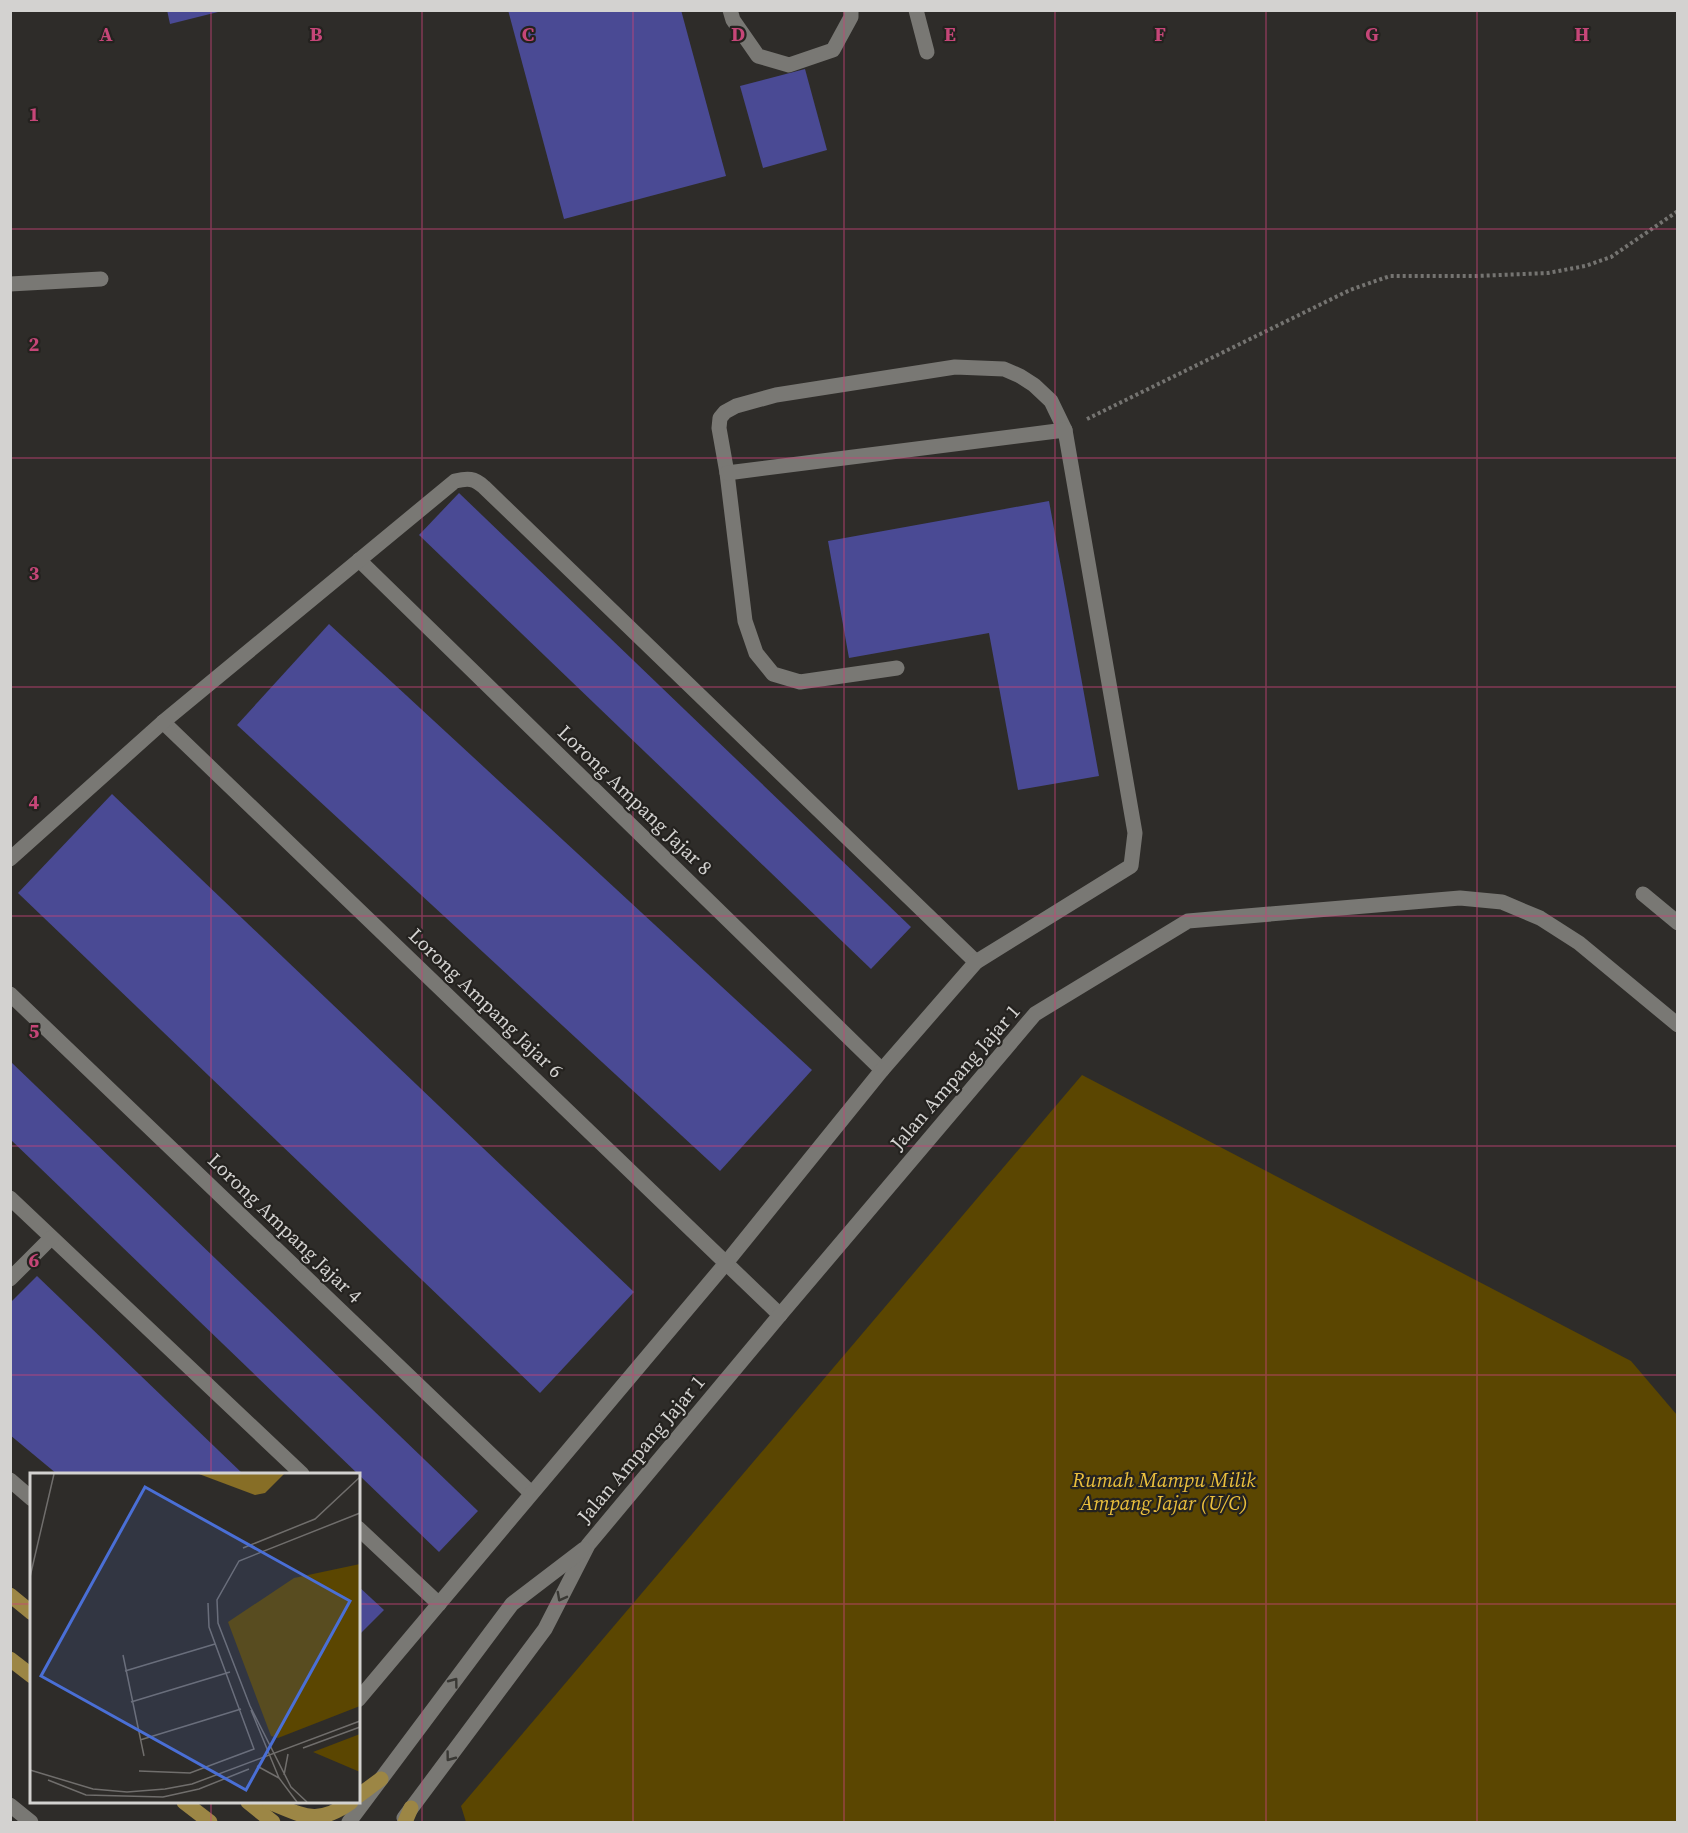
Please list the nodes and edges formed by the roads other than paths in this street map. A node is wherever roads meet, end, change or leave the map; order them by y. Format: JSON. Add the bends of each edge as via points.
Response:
{"nodes":[{"id":1,"x":730,"y":10,"type":"edge"},
{"id":2,"x":851,"y":10,"type":"edge"},
{"id":3,"x":916,"y":10,"type":"edge"},
{"id":4,"x":927,"y":52,"type":"dead end"},
{"id":5,"x":101,"y":279,"type":"dead end"},
{"id":6,"x":10,"y":284,"type":"edge"},
{"id":7,"x":1065,"y":430,"type":"junction"},
{"id":8,"x":727,"y":473,"type":"junction"},
{"id":9,"x":359,"y":560,"type":"junction"},
{"id":10,"x":897,"y":668,"type":"dead end"},
{"id":11,"x":163,"y":722,"type":"junction"},
{"id":12,"x":10,"y":859,"type":"edge"},
{"id":13,"x":1643,"y":894,"type":"dead end"},
{"id":14,"x":1677,"y":923,"type":"edge"},
{"id":15,"x":976,"y":962,"type":"junction"},
{"id":16,"x":10,"y":994,"type":"edge"},
{"id":17,"x":1677,"y":1025,"type":"edge"},
{"id":18,"x":882,"y":1070,"type":"junction"},
{"id":19,"x":10,"y":1198,"type":"edge"},
{"id":20,"x":51,"y":1238,"type":"junction"},
{"id":21,"x":726,"y":1263,"type":"junction"},
{"id":22,"x":10,"y":1279,"type":"edge"},
{"id":23,"x":780,"y":1315,"type":"junction"},
{"id":24,"x":301,"y":1473,"type":"edge"},
{"id":25,"x":10,"y":1480,"type":"edge"},
{"id":26,"x":531,"y":1493,"type":"junction"},
{"id":27,"x":30,"y":1497,"type":"edge"},
{"id":28,"x":360,"y":1530,"type":"edge"},
{"id":29,"x":588,"y":1545,"type":"junction"},
{"id":30,"x":10,"y":1595,"type":"edge"},
{"id":31,"x":439,"y":1604,"type":"junction"},
{"id":32,"x":30,"y":1611,"type":"edge"},
{"id":33,"x":10,"y":1659,"type":"edge"},
{"id":34,"x":30,"y":1674,"type":"edge"},
{"id":35,"x":360,"y":1698,"type":"edge"},
{"id":36,"x":381,"y":1779,"type":"junction"},
{"id":37,"x":360,"y":1795,"type":"edge"},
{"id":38,"x":185,"y":1803,"type":"edge"},
{"id":39,"x":249,"y":1803,"type":"edge"},
{"id":40,"x":272,"y":1803,"type":"edge"},
{"id":41,"x":350,"y":1803,"type":"edge"},
{"id":42,"x":10,"y":1805,"type":"edge"},
{"id":43,"x":406,"y":1818,"type":"edge"},
{"id":44,"x":31,"y":1822,"type":"edge"},
{"id":45,"x":208,"y":1822,"type":"edge"},
{"id":46,"x":273,"y":1822,"type":"edge"},
{"id":47,"x":349,"y":1822,"type":"edge"}],
"edges":[{"from":1,"to":2,"type":"street","via":[[758,56],[789,65],[833,50]]},
{"from":3,"to":4,"type":"street"},
{"from":5,"to":6,"type":"street"},
{"from":7,"to":8,"type":"street"},
{"from":7,"to":8,"type":"street","via":[[1051,401],[1020,376],[1004,369],[955,367],[776,395],[736,405],[720,418]]},
{"from":7,"to":15,"type":"street","via":[[1135,833],[1131,866]]},
{"from":8,"to":10,"type":"street","via":[[745,621],[756,653],[773,674],[801,682]]},
{"from":9,"to":11,"type":"street"},
{"from":9,"to":15,"type":"street","via":[[455,482],[467,478],[477,481]]},
{"from":9,"to":18,"type":"street","name":"Lorong Ampang Jajar 8"},
{"from":11,"to":12,"type":"street"},
{"from":11,"to":21,"type":"street","name":"Lorong Ampang Jajar 6"},
{"from":13,"to":14,"type":"street"},
{"from":15,"to":18,"type":"street"},
{"from":16,"to":26,"type":"street","name":"Lorong Ampang Jajar 4"},
{"from":17,"to":23,"type":"street","name":"Jalan Ampang Jajar 1","via":[[1579,943],[1540,918],[1502,902],[1460,898],[1188,921],[1035,1014]]},
{"from":18,"to":21,"type":"street"},
{"from":19,"to":20,"type":"street"},
{"from":20,"to":22,"type":"street"},
{"from":20,"to":24,"type":"street"},
{"from":21,"to":23,"type":"street","name":"Lorong Ampang Jajar 6"},
{"from":21,"to":26,"type":"street"},
{"from":23,"to":29,"type":"street","name":"Jalan Ampang Jajar 1"},
{"from":25,"to":27,"type":"street"},
{"from":26,"to":31,"type":"street"},
{"from":28,"to":31,"type":"street"},
{"from":36,"to":29,"type":"street","name":"Jalan Ampang Jajar 1","one_way":true,"via":[[512,1604]]},
{"from":29,"to":43,"type":"street","name":"Jalan Ampang Jajar 1","one_way":true,"via":[[544,1629]]},
{"from":30,"to":32,"type":"main road"},
{"from":31,"to":35,"type":"street"},
{"from":33,"to":34,"type":"main road"},
{"from":36,"to":37,"type":"main road"},
{"from":36,"to":47,"type":"street","name":"Jalan Ampang Jajar 1"},
{"from":38,"to":45,"type":"main road"},
{"from":39,"to":46,"type":"main road"},
{"from":40,"to":41,"type":"main road","via":[[308,1817],[336,1812]]},
{"from":42,"to":44,"type":"street"}]}
